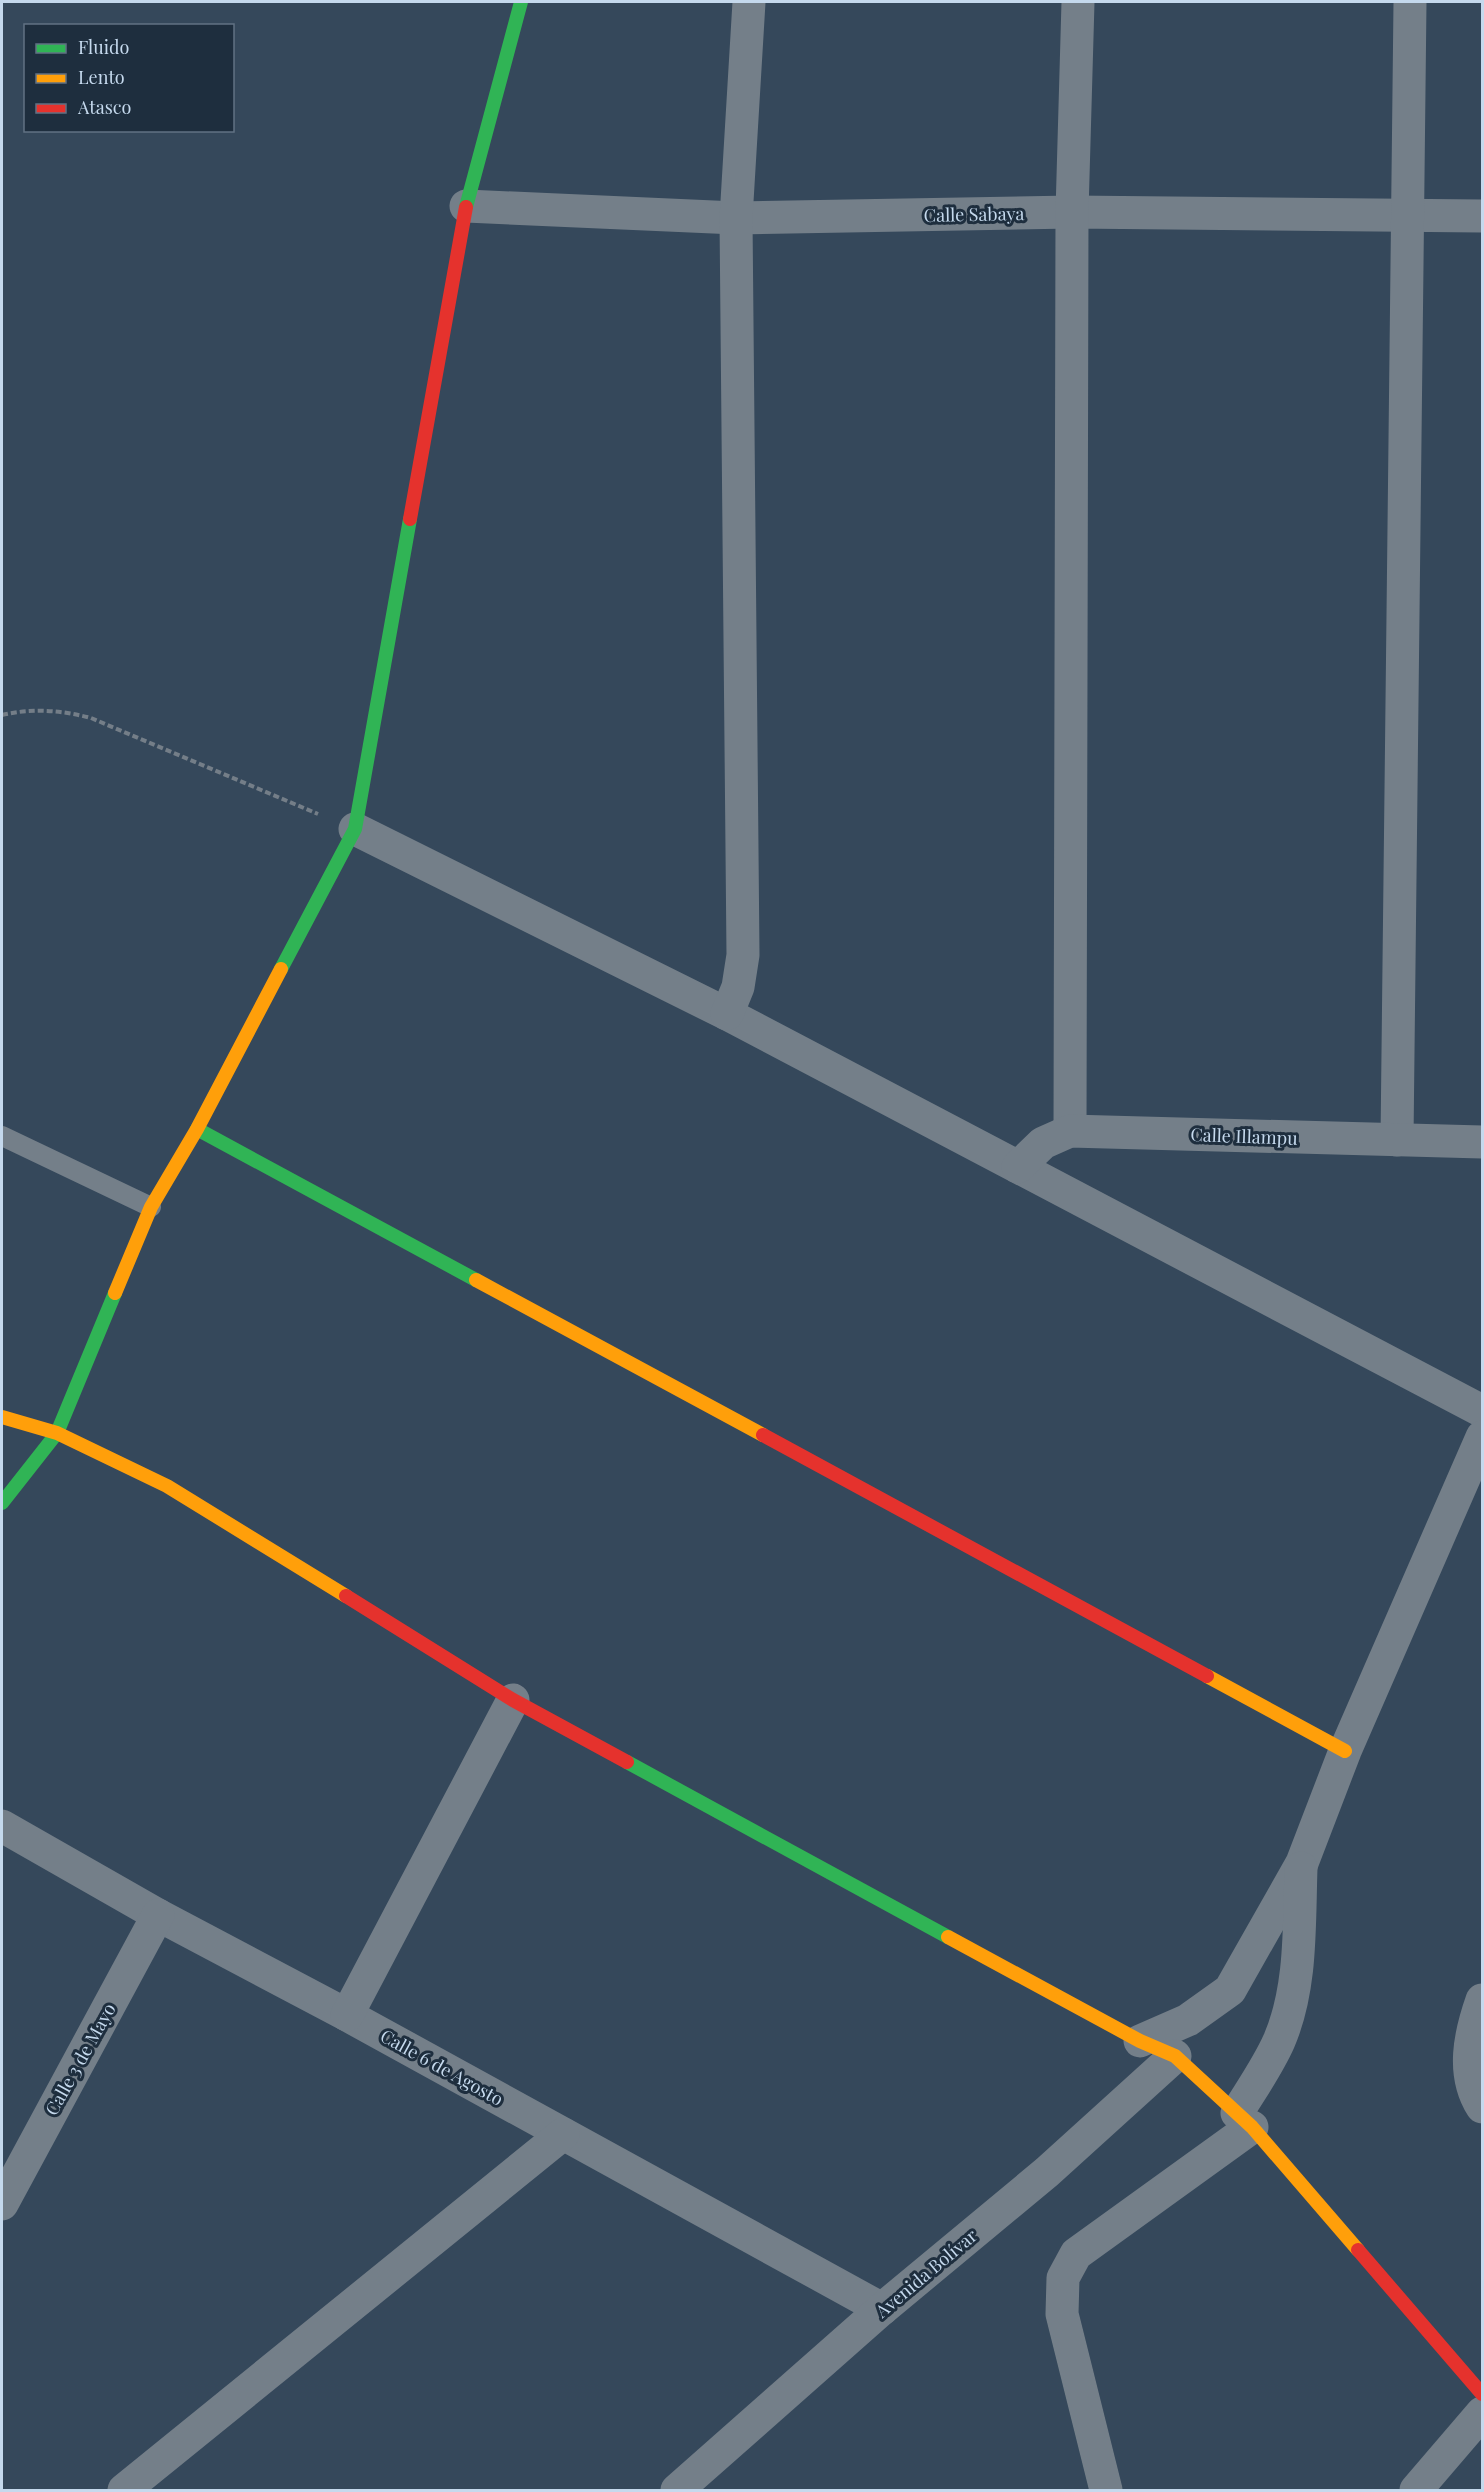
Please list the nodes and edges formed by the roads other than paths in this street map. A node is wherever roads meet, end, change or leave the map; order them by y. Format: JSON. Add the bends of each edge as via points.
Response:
{"nodes":[{"id":1,"x":521,"y":2,"type":"edge"},
{"id":2,"x":749,"y":2,"type":"edge"},
{"id":3,"x":1077,"y":2,"type":"edge"},
{"id":4,"x":1410,"y":2,"type":"edge"},
{"id":5,"x":466,"y":206,"type":"junction"},
{"id":6,"x":1072,"y":212,"type":"junction"},
{"id":7,"x":1408,"y":215,"type":"junction"},
{"id":8,"x":1482,"y":216,"type":"edge"},
{"id":9,"x":736,"y":218,"type":"junction"},
{"id":10,"x":355,"y":829,"type":"junction"},
{"id":11,"x":727,"y":1014,"type":"junction"},
{"id":12,"x":197,"y":1129,"type":"junction"},
{"id":13,"x":1070,"y":1131,"type":"junction"},
{"id":14,"x":2,"y":1136,"type":"edge"},
{"id":15,"x":1397,"y":1140,"type":"junction"},
{"id":16,"x":1482,"y":1142,"type":"edge"},
{"id":17,"x":1018,"y":1167,"type":"junction"},
{"id":18,"x":151,"y":1207,"type":"junction"},
{"id":19,"x":1482,"y":1411,"type":"edge"},
{"id":20,"x":2,"y":1417,"type":"edge"},
{"id":21,"x":57,"y":1433,"type":"junction"},
{"id":22,"x":1482,"y":1437,"type":"edge"},
{"id":23,"x":2,"y":1503,"type":"edge"},
{"id":24,"x":513,"y":1700,"type":"junction"},
{"id":25,"x":1345,"y":1751,"type":"junction"},
{"id":26,"x":2,"y":1826,"type":"edge"},
{"id":27,"x":1302,"y":1863,"type":"junction"},
{"id":28,"x":158,"y":1915,"type":"junction"},
{"id":29,"x":1482,"y":2000,"type":"edge"},
{"id":30,"x":347,"y":2015,"type":"junction"},
{"id":31,"x":1140,"y":2041,"type":"junction"},
{"id":32,"x":1175,"y":2056,"type":"junction"},
{"id":33,"x":1482,"y":2107,"type":"edge"},
{"id":34,"x":1245,"y":2120,"type":"junction"},
{"id":35,"x":563,"y":2134,"type":"junction"},
{"id":36,"x":2,"y":2204,"type":"edge"},
{"id":37,"x":882,"y":2309,"type":"junction"},
{"id":38,"x":1482,"y":2394,"type":"edge"},
{"id":39,"x":1482,"y":2413,"type":"edge"},
{"id":40,"x":124,"y":2490,"type":"edge"},
{"id":41,"x":677,"y":2490,"type":"edge"},
{"id":42,"x":1106,"y":2490,"type":"edge"},
{"id":43,"x":1416,"y":2490,"type":"edge"}],
"edges":[{"from":1,"to":5,"type":"street"},
{"from":2,"to":9,"type":"street"},
{"from":3,"to":6,"type":"street"},
{"from":4,"to":7,"type":"street"},
{"from":5,"to":9,"type":"street","name":"Calle Sabaya"},
{"from":5,"to":10,"type":"street"},
{"from":6,"to":7,"type":"street","name":"Calle Sabaya"},
{"from":6,"to":9,"type":"street","name":"Calle Sabaya"},
{"from":6,"to":13,"type":"street"},
{"from":7,"to":8,"type":"street","name":"Calle Sabaya"},
{"from":7,"to":15,"type":"street"},
{"from":9,"to":11,"type":"street","via":[[743,955],[738,987]]},
{"from":10,"to":11,"type":"street"},
{"from":10,"to":12,"type":"street"},
{"from":11,"to":17,"type":"street"},
{"from":12,"to":18,"type":"street"},
{"from":12,"to":25,"type":"street"},
{"from":13,"to":15,"type":"street","name":"Calle Illampu"},
{"from":13,"to":17,"type":"street","name":"Calle Illampu","via":[[1043,1143]]},
{"from":14,"to":18,"type":"lane"},
{"from":15,"to":16,"type":"street","name":"Calle Illampu"},
{"from":17,"to":19,"type":"street"},
{"from":18,"to":21,"type":"street"},
{"from":20,"to":21,"type":"street"},
{"from":21,"to":23,"type":"street"},
{"from":21,"to":24,"type":"street","via":[[166,1486]]},
{"from":22,"to":25,"type":"street"},
{"from":24,"to":30,"type":"street"},
{"from":24,"to":31,"type":"street"},
{"from":25,"to":27,"type":"street"},
{"from":26,"to":28,"type":"street","name":"Calle 6 de Agosto"},
{"from":27,"to":31,"type":"street","via":[[1230,1990],[1188,2020]]},
{"from":27,"to":34,"type":"street","via":[[1298,1954],[1291,2000],[1279,2041]]},
{"from":28,"to":30,"type":"street","name":"Calle 6 de Agosto"},
{"from":28,"to":36,"type":"street","name":"Calle 3 de Mayo"},
{"from":29,"to":33,"type":"street","via":[[1473,2025],[1469,2067],[1473,2092]]},
{"from":30,"to":35,"type":"street","name":"Calle 6 de Agosto"},
{"from":31,"to":32,"type":"street"},
{"from":32,"to":34,"type":"street"},
{"from":32,"to":37,"type":"street","name":"Avenida Bolívar","via":[[1047,2172]]},
{"from":34,"to":38,"type":"street"},
{"from":34,"to":42,"type":"street","via":[[1076,2254],[1063,2278],[1062,2314]]},
{"from":35,"to":37,"type":"street","name":"Calle 6 de Agosto"},
{"from":35,"to":40,"type":"street"},
{"from":37,"to":41,"type":"street","name":"Avenida Bolívar"},
{"from":39,"to":43,"type":"street"}]}
